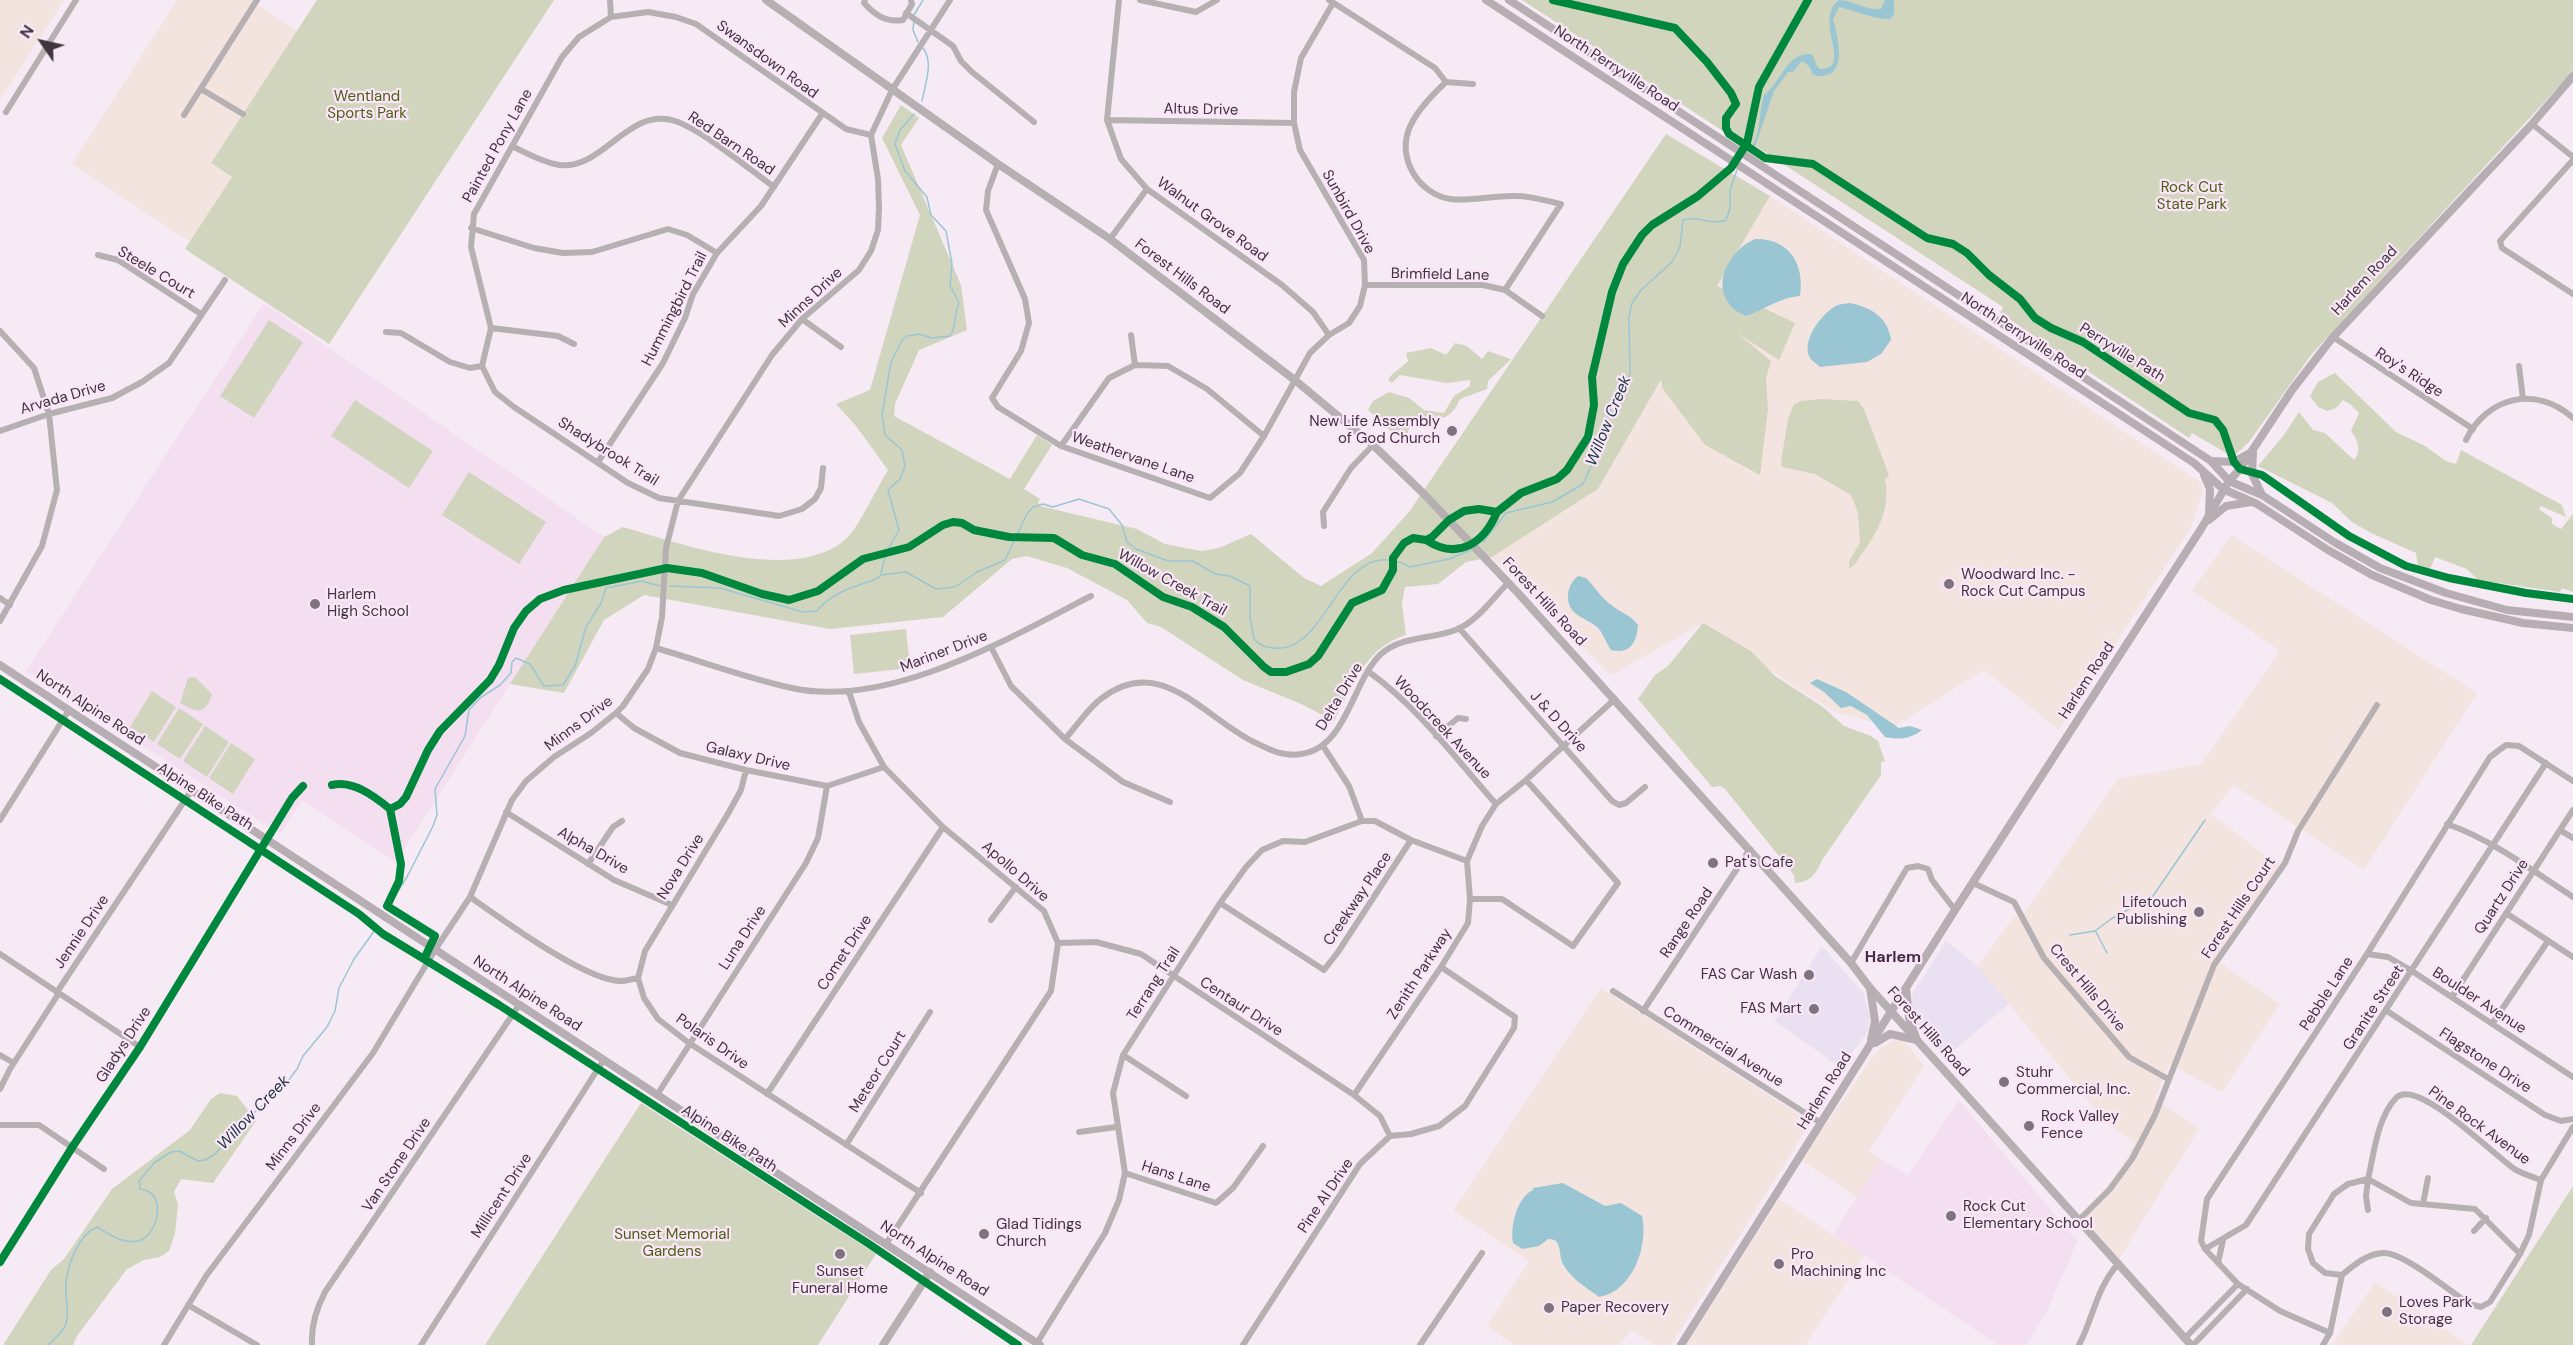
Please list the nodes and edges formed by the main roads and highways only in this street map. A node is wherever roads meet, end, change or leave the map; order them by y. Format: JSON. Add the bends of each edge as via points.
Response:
{"nodes":[{"id":1,"x":1486,"y":0,"type":"edge"},
{"id":2,"x":1509,"y":0,"type":"edge"},
{"id":3,"x":2573,"y":76,"type":"edge"},
{"id":4,"x":2253,"y":450,"type":"junction"},
{"id":5,"x":2211,"y":461,"type":"junction"},
{"id":6,"x":2194,"y":463,"type":"junction"},
{"id":7,"x":2229,"y":481,"type":"junction"},
{"id":8,"x":2223,"y":489,"type":"junction"},
{"id":9,"x":2262,"y":495,"type":"junction"},
{"id":10,"x":2257,"y":504,"type":"junction"},
{"id":11,"x":2201,"y":529,"type":"junction"},
{"id":12,"x":2573,"y":617,"type":"edge"},
{"id":13,"x":2573,"y":628,"type":"edge"},
{"id":14,"x":0,"y":665,"type":"edge"},
{"id":15,"x":1870,"y":988,"type":"road end"},
{"id":16,"x":1906,"y":988,"type":"junction"},
{"id":17,"x":1869,"y":1047,"type":"junction"},
{"id":18,"x":1038,"y":1344,"type":"edge"},
{"id":19,"x":1681,"y":1345,"type":"edge"}],
"edges":[{"from":1,"to":6,"type":"main road","name":"North Perryville Road"},
{"from":2,"to":5,"type":"main road","name":"North Perryville Road"},
{"from":3,"to":4,"type":"main road","name":"Harlem Road","via":[[2332,337]]},
{"from":4,"to":5,"type":"main road","via":[[2234,462]]},
{"from":4,"to":7,"type":"main road","name":"Harlem Road"},
{"from":4,"to":9,"type":"main road","via":[[2252,474]]},
{"from":5,"to":7,"type":"main road","name":"North Perryville Road"},
{"from":6,"to":8,"type":"main road","name":"North Perryville Road"},
{"from":6,"to":11,"type":"main road","via":[[2210,489],[2209,513]]},
{"from":7,"to":8,"type":"main road","name":"Harlem Road"},
{"from":7,"to":9,"type":"main road","name":"North Perryville Road"},
{"from":8,"to":10,"type":"main road","name":"North Perryville Road"},
{"from":8,"to":11,"type":"main road","name":"Harlem Road"},
{"from":9,"to":12,"type":"main road","name":"North Perryville Road","via":[[2334,542],[2391,572],[2506,610]]},
{"from":10,"to":11,"type":"main road","via":[[2226,506]]},
{"from":10,"to":13,"type":"main road","name":"North Perryville Road","via":[[2350,563],[2431,600],[2494,617]]},
{"from":11,"to":16,"type":"main road","name":"Harlem Road"},
{"from":14,"to":18,"type":"main road","name":"North Alpine Road"},
{"from":15,"to":17,"type":"main road","via":[[1875,1021]]},
{"from":16,"to":17,"type":"main road","name":"Harlem Road"},
{"from":16,"to":17,"type":"main road","via":[[1909,1018],[1917,1040],[1890,1034]]},
{"from":17,"to":19,"type":"main road","name":"Harlem Road"}]}
